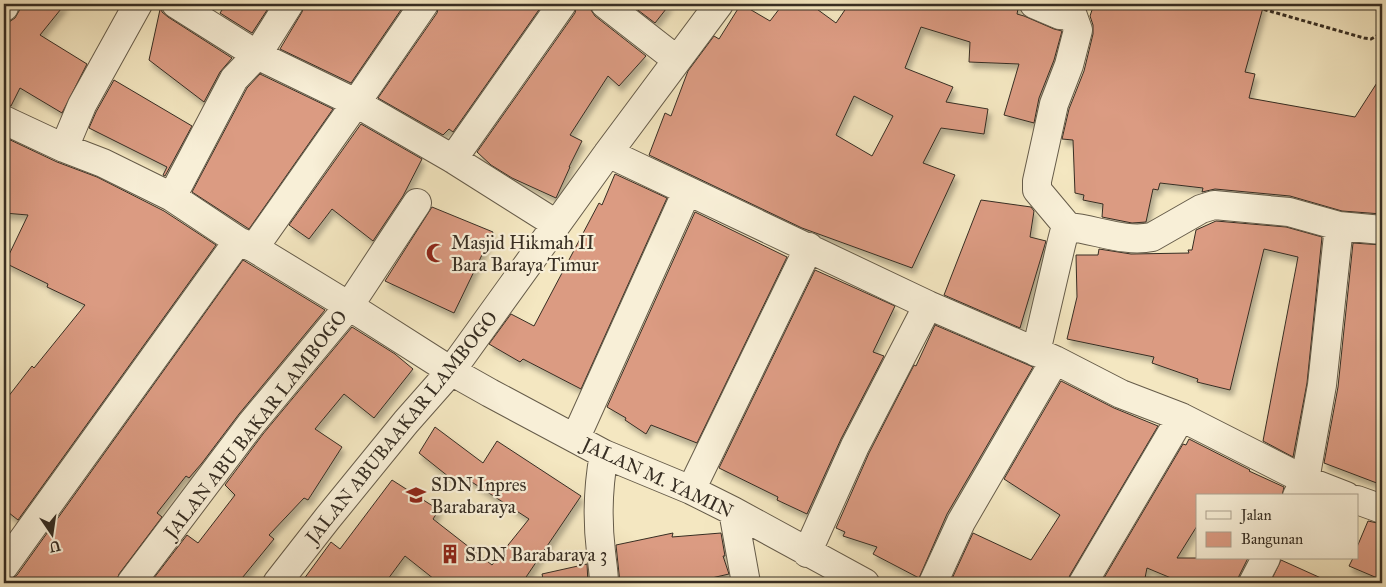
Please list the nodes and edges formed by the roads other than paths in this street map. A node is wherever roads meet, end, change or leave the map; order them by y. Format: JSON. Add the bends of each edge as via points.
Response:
{"nodes":[{"id":1,"x":138,"y":4,"type":"edge"},
{"id":2,"x":176,"y":4,"type":"edge"},
{"id":3,"x":289,"y":4,"type":"edge"},
{"id":4,"x":424,"y":4,"type":"edge"},
{"id":5,"x":562,"y":4,"type":"edge"},
{"id":6,"x":605,"y":4,"type":"edge"},
{"id":7,"x":719,"y":4,"type":"edge"},
{"id":8,"x":1034,"y":4,"type":"edge"},
{"id":9,"x":1075,"y":10,"type":"edge"},
{"id":10,"x":257,"y":55,"type":"junction"},
{"id":11,"x":677,"y":60,"type":"junction"},
{"id":12,"x":356,"y":103,"type":"junction"},
{"id":13,"x":4,"y":120,"type":"edge"},
{"id":14,"x":64,"y":148,"type":"junction"},
{"id":15,"x":608,"y":154,"type":"junction"},
{"id":16,"x":453,"y":159,"type":"junction"},
{"id":17,"x":687,"y":191,"type":"junction"},
{"id":18,"x":172,"y":197,"type":"junction"},
{"id":19,"x":417,"y":203,"type":"dead end"},
{"id":20,"x":556,"y":224,"type":"junction"},
{"id":21,"x":1340,"y":226,"type":"junction"},
{"id":22,"x":1068,"y":227,"type":"junction"},
{"id":23,"x":1382,"y":230,"type":"edge"},
{"id":24,"x":246,"y":245,"type":"junction"},
{"id":25,"x":809,"y":247,"type":"junction"},
{"id":26,"x":928,"y":305,"type":"junction"},
{"id":27,"x":349,"y":306,"type":"junction"},
{"id":28,"x":1046,"y":356,"type":"junction"},
{"id":29,"x":451,"y":371,"type":"junction"},
{"id":30,"x":1181,"y":417,"type":"junction"},
{"id":31,"x":576,"y":438,"type":"junction"},
{"id":32,"x":604,"y":454,"type":"junction"},
{"id":33,"x":1301,"y":488,"type":"edge"},
{"id":34,"x":691,"y":490,"type":"junction"},
{"id":35,"x":1335,"y":494,"type":"edge"},
{"id":36,"x":1358,"y":500,"type":"edge"},
{"id":37,"x":1382,"y":510,"type":"edge"},
{"id":38,"x":733,"y":511,"type":"junction"},
{"id":39,"x":807,"y":553,"type":"junction"},
{"id":40,"x":1265,"y":560,"type":"edge"},
{"id":41,"x":4,"y":566,"type":"edge"},
{"id":42,"x":4,"y":573,"type":"edge"},
{"id":43,"x":15,"y":583,"type":"edge"},
{"id":44,"x":131,"y":583,"type":"edge"},
{"id":45,"x":277,"y":583,"type":"edge"},
{"id":46,"x":604,"y":583,"type":"edge"},
{"id":47,"x":746,"y":583,"type":"edge"},
{"id":48,"x":865,"y":583,"type":"edge"},
{"id":49,"x":933,"y":583,"type":"edge"},
{"id":50,"x":1084,"y":583,"type":"edge"},
{"id":51,"x":1253,"y":583,"type":"edge"}],
"edges":[{"from":1,"to":14,"type":"street","via":[[82,105]]},
{"from":2,"to":10,"type":"street"},
{"from":3,"to":10,"type":"street"},
{"from":4,"to":12,"type":"street"},
{"from":5,"to":16,"type":"street"},
{"from":6,"to":11,"type":"street"},
{"from":7,"to":11,"type":"street","name":"JALAN ABUBAAKAR LAMBOGO"},
{"from":8,"to":9,"type":"street","via":[[1060,16]]},
{"from":9,"to":22,"type":"street","via":[[1078,30],[1054,104],[1037,181],[1037,190]]},
{"from":10,"to":12,"type":"street"},
{"from":10,"to":18,"type":"street","via":[[234,79]]},
{"from":11,"to":15,"type":"street","name":"JALAN ABUBAAKAR LAMBOGO"},
{"from":12,"to":16,"type":"street"},
{"from":12,"to":24,"type":"street"},
{"from":13,"to":14,"type":"street","name":"JALAN ABU BAKAR LAMBOGO"},
{"from":14,"to":18,"type":"street","name":"JALAN ABU BAKAR LAMBOGO"},
{"from":15,"to":17,"type":"street"},
{"from":15,"to":20,"type":"street","name":"JALAN ABUBAAKAR LAMBOGO"},
{"from":16,"to":20,"type":"street"},
{"from":17,"to":25,"type":"street"},
{"from":17,"to":31,"type":"street"},
{"from":18,"to":24,"type":"street","name":"JALAN ABU BAKAR LAMBOGO"},
{"from":19,"to":27,"type":"street"},
{"from":20,"to":29,"type":"street","name":"JALAN ABUBAAKAR LAMBOGO"},
{"from":21,"to":22,"type":"street","via":[[1289,212],[1214,205],[1143,239]]},
{"from":21,"to":23,"type":"street"},
{"from":21,"to":33,"type":"street","via":[[1322,385]]},
{"from":22,"to":28,"type":"street","via":[[1061,245]]},
{"from":24,"to":27,"type":"street","name":"JALAN ABU BAKAR LAMBOGO"},
{"from":24,"to":41,"type":"street"},
{"from":25,"to":26,"type":"street"},
{"from":25,"to":34,"type":"street"},
{"from":26,"to":28,"type":"street"},
{"from":26,"to":39,"type":"street","via":[[855,446]]},
{"from":27,"to":29,"type":"street","name":"JALAN M. YAMIN"},
{"from":27,"to":44,"type":"street","name":"JALAN ABU BAKAR LAMBOGO","via":[[251,424]]},
{"from":28,"to":30,"type":"street","via":[[1121,394]]},
{"from":28,"to":49,"type":"street"},
{"from":29,"to":31,"type":"street","name":"JALAN M. YAMIN"},
{"from":29,"to":45,"type":"street","name":"JALAN ABUBAAKAR LAMBOGO"},
{"from":30,"to":33,"type":"street"},
{"from":30,"to":50,"type":"street"},
{"from":31,"to":32,"type":"street","name":"JALAN M. YAMIN"},
{"from":32,"to":34,"type":"street","name":"JALAN M. YAMIN"},
{"from":32,"to":46,"type":"street","via":[[598,482],[598,504]]},
{"from":33,"to":35,"type":"street"},
{"from":34,"to":38,"type":"street","name":"JALAN M. YAMIN"},
{"from":36,"to":37,"type":"street"},
{"from":38,"to":39,"type":"street","name":"JALAN M. YAMIN"},
{"from":38,"to":47,"type":"street"},
{"from":39,"to":48,"type":"street","name":"JALAN M. YAMIN"},
{"from":40,"to":51,"type":"street"},
{"from":42,"to":43,"type":"street"}]}
